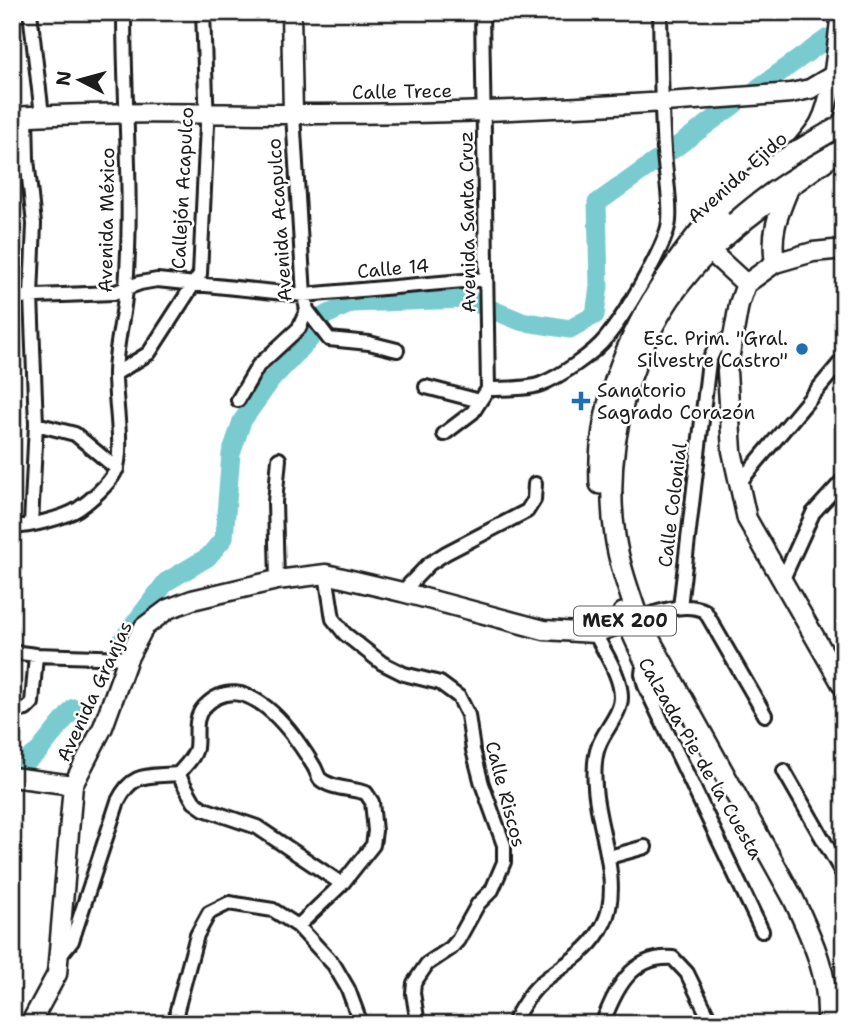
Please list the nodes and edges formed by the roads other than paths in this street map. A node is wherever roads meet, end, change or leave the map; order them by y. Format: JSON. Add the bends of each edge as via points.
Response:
{"nodes":[{"id":1,"x":30,"y":12,"type":"edge"},
{"id":2,"x":124,"y":12,"type":"edge"},
{"id":3,"x":203,"y":12,"type":"edge"},
{"id":4,"x":291,"y":12,"type":"edge"},
{"id":5,"x":482,"y":12,"type":"edge"},
{"id":6,"x":660,"y":12,"type":"edge"},
{"id":7,"x":842,"y":13,"type":"edge"},
{"id":8,"x":838,"y":77,"type":"edge"},
{"id":9,"x":791,"y":93,"type":"junction"},
{"id":10,"x":662,"y":103,"type":"junction"},
{"id":11,"x":485,"y":111,"type":"junction"},
{"id":12,"x":127,"y":112,"type":"junction"},
{"id":13,"x":206,"y":112,"type":"junction"},
{"id":14,"x":293,"y":114,"type":"junction"},
{"id":15,"x":27,"y":116,"type":"edge"},
{"id":16,"x":838,"y":129,"type":"edge"},
{"id":17,"x":790,"y":186,"type":"junction"},
{"id":18,"x":688,"y":248,"type":"junction"},
{"id":19,"x":844,"y":249,"type":"edge"},
{"id":20,"x":710,"y":251,"type":"junction"},
{"id":21,"x":775,"y":263,"type":"junction"},
{"id":22,"x":486,"y":279,"type":"junction"},
{"id":23,"x":193,"y":283,"type":"junction"},
{"id":24,"x":746,"y":284,"type":"junction"},
{"id":25,"x":126,"y":289,"type":"junction"},
{"id":26,"x":304,"y":295,"type":"junction"},
{"id":27,"x":31,"y":296,"type":"junction"},
{"id":28,"x":12,"y":297,"type":"edge"},
{"id":29,"x":307,"y":311,"type":"junction"},
{"id":30,"x":733,"y":335,"type":"junction"},
{"id":31,"x":397,"y":349,"type":"dead end"},
{"id":32,"x":844,"y":358,"type":"edge"},
{"id":33,"x":115,"y":374,"type":"junction"},
{"id":34,"x":426,"y":387,"type":"dead end"},
{"id":35,"x":488,"y":389,"type":"junction"},
{"id":36,"x":239,"y":400,"type":"dead end"},
{"id":37,"x":480,"y":401,"type":"junction"},
{"id":38,"x":36,"y":424,"type":"junction"},
{"id":39,"x":444,"y":434,"type":"dead end"},
{"id":40,"x":279,"y":459,"type":"dead end"},
{"id":41,"x":117,"y":469,"type":"junction"},
{"id":42,"x":844,"y":479,"type":"edge"},
{"id":43,"x":738,"y":483,"type":"junction"},
{"id":44,"x":535,"y":484,"type":"dead end"},
{"id":45,"x":31,"y":524,"type":"junction"},
{"id":46,"x":12,"y":526,"type":"edge"},
{"id":47,"x":326,"y":574,"type":"junction"},
{"id":48,"x":276,"y":580,"type":"junction"},
{"id":49,"x":782,"y":581,"type":"junction"},
{"id":50,"x":402,"y":592,"type":"junction"},
{"id":51,"x":680,"y":607,"type":"junction"},
{"id":52,"x":632,"y":620,"type":"junction"},
{"id":53,"x":595,"y":633,"type":"junction"},
{"id":54,"x":12,"y":652,"type":"edge"},
{"id":55,"x":36,"y":655,"type":"junction"},
{"id":56,"x":128,"y":658,"type":"junction"},
{"id":57,"x":644,"y":659,"type":"junction"},
{"id":58,"x":844,"y":688,"type":"edge"},
{"id":59,"x":12,"y":705,"type":"edge"},
{"id":60,"x":765,"y":715,"type":"dead end"},
{"id":61,"x":784,"y":771,"type":"dead end"},
{"id":62,"x":178,"y":774,"type":"junction"},
{"id":63,"x":17,"y":778,"type":"edge"},
{"id":64,"x":73,"y":785,"type":"junction"},
{"id":65,"x":645,"y":847,"type":"dead end"},
{"id":66,"x":609,"y":857,"type":"junction"},
{"id":67,"x":844,"y":876,"type":"edge"},
{"id":68,"x":342,"y":884,"type":"junction"},
{"id":69,"x":298,"y":926,"type":"junction"},
{"id":70,"x":762,"y":931,"type":"dead end"},
{"id":71,"x":60,"y":956,"type":"junction"},
{"id":72,"x":828,"y":1022,"type":"edge"},
{"id":73,"x":30,"y":1024,"type":"edge"},
{"id":74,"x":176,"y":1024,"type":"edge"},
{"id":75,"x":361,"y":1024,"type":"edge"},
{"id":76,"x":418,"y":1024,"type":"edge"},
{"id":77,"x":513,"y":1024,"type":"edge"},
{"id":78,"x":602,"y":1024,"type":"edge"},
{"id":79,"x":712,"y":1024,"type":"edge"}],
"edges":[{"from":1,"to":15,"type":"street"},
{"from":2,"to":12,"type":"street","name":"Avenida México"},
{"from":3,"to":13,"type":"street","name":"Callejón Acapulco"},
{"from":4,"to":14,"type":"main road","name":"Avenida Acapulco"},
{"from":5,"to":11,"type":"street","name":"Avenida Santa Cruz"},
{"from":6,"to":10,"type":"street"},
{"from":7,"to":8,"type":"main road","name":"Avenida Ejido"},
{"from":8,"to":9,"type":"main road","name":"Calle Trece"},
{"from":8,"to":16,"type":"main road","name":"Avenida Ejido"},
{"from":8,"to":20,"type":"main road","name":"Avenida Ejido","via":[[833,122],[807,160],[719,237]]},
{"from":9,"to":10,"type":"main road","name":"Calle Trece"},
{"from":9,"to":16,"type":"main road"},
{"from":10,"to":11,"type":"main road","name":"Calle Trece"},
{"from":10,"to":35,"type":"street","via":[[669,220],[651,267],[607,337],[589,354],[545,383]]},
{"from":11,"to":14,"type":"main road","name":"Calle Trece"},
{"from":11,"to":22,"type":"street","name":"Avenida Santa Cruz"},
{"from":12,"to":13,"type":"main road","name":"Calle Trece"},
{"from":12,"to":15,"type":"main road","name":"Calle Trece"},
{"from":12,"to":25,"type":"street","name":"Avenida México"},
{"from":13,"to":14,"type":"main road","name":"Calle Trece"},
{"from":13,"to":23,"type":"street","name":"Callejón Acapulco","via":[[200,274]]},
{"from":14,"to":26,"type":"street","name":"Avenida Acapulco"},
{"from":15,"to":27,"type":"street","via":[[34,224]]},
{"from":16,"to":17,"type":"main road","name":"Calzada Pie de la Cuesta","number":"MEX 200"},
{"from":16,"to":18,"type":"main road","name":"Avenida Ejido","via":[[798,153],[713,232]]},
{"from":16,"to":18,"type":"main road","name":"Calzada Pie de la Cuesta","number":"MEX 200","bridge":true,"via":[[749,181],[721,206]]},
{"from":17,"to":20,"type":"main road","name":"Calzada Pie de la Cuesta","number":"MEX 200"},
{"from":17,"to":21,"type":"main road","via":[[775,223]]},
{"from":18,"to":52,"type":"main road","name":"Calzada Pie de la Cuesta","number":"MEX 200","via":[[636,327],[620,364],[602,440],[599,471],[605,545],[610,573]]},
{"from":19,"to":21,"type":"main road"},
{"from":20,"to":24,"type":"main road"},
{"from":20,"to":52,"type":"main road","name":"Calzada Pie de la Cuesta","number":"MEX 200","via":[[690,272],[652,330],[624,400],[612,502]]},
{"from":21,"to":24,"type":"main road"},
{"from":22,"to":26,"type":"street","name":"Calle 14"},
{"from":22,"to":35,"type":"street","name":"Avenida Santa Cruz"},
{"from":23,"to":25,"type":"street","name":"Calle 14","via":[[158,280]]},
{"from":23,"to":26,"type":"street","name":"Calle 14"},
{"from":23,"to":33,"type":"street","name":"Callejón Acapulco","via":[[149,353]]},
{"from":24,"to":30,"type":"main road"},
{"from":25,"to":27,"type":"street","name":"Calle 14"},
{"from":25,"to":33,"type":"street","name":"Avenida México"},
{"from":26,"to":29,"type":"street","name":"Avenida Acapulco"},
{"from":27,"to":28,"type":"street","name":"Calle 14"},
{"from":27,"to":38,"type":"street"},
{"from":29,"to":31,"type":"street","via":[[329,339]]},
{"from":29,"to":36,"type":"street","name":"Avenida Acapulco","via":[[299,328],[258,366]]},
{"from":30,"to":43,"type":"main road","via":[[728,407]]},
{"from":30,"to":51,"type":"street","name":"Calle Colonial","via":[[715,348],[709,361]]},
{"from":32,"to":43,"type":"street"},
{"from":33,"to":41,"type":"street","name":"Avenida México"},
{"from":34,"to":37,"type":"street"},
{"from":35,"to":37,"type":"street"},
{"from":37,"to":39,"type":"street"},
{"from":38,"to":41,"type":"street","via":[[75,434]]},
{"from":38,"to":45,"type":"street"},
{"from":40,"to":48,"type":"street"},
{"from":41,"to":45,"type":"street","via":[[79,509]]},
{"from":42,"to":49,"type":"street","via":[[813,513]]},
{"from":43,"to":49,"type":"main road","via":[[747,519]]},
{"from":44,"to":50,"type":"street","via":[[534,500],[527,511],[446,552]]},
{"from":45,"to":46,"type":"street"},
{"from":47,"to":48,"type":"main road","name":"Avenida Granjas"},
{"from":47,"to":50,"type":"main road","name":"Avenida Granjas"},
{"from":47,"to":76,"type":"street","name":"Calle Riscos","via":[[333,619],[345,634],[382,663],[440,683],[459,697],[504,845],[504,862],[492,890],[478,904],[458,940],[427,964],[414,983]]},
{"from":48,"to":56,"type":"main road","name":"Avenida Granjas","via":[[168,609],[144,626]]},
{"from":49,"to":58,"type":"main road"},
{"from":50,"to":53,"type":"main road","name":"Avenida Granjas","via":[[544,630]]},
{"from":51,"to":52,"type":"street"},
{"from":51,"to":60,"type":"street","via":[[705,611]]},
{"from":52,"to":53,"type":"main road","name":"Avenida Granjas"},
{"from":52,"to":57,"type":"main road","name":"Calzada Pie de la Cuesta","number":"MEX 200"},
{"from":52,"to":72,"type":"main road","name":"Calzada Pie de la Cuesta","number":"MEX 200","via":[[793,898],[825,980]]},
{"from":53,"to":66,"type":"street","via":[[621,698],[595,761],[595,787]]},
{"from":54,"to":55,"type":"street"},
{"from":55,"to":56,"type":"street"},
{"from":55,"to":59,"type":"street","via":[[32,703],[20,710]]},
{"from":56,"to":64,"type":"main road","name":"Avenida Granjas","via":[[103,727]]},
{"from":57,"to":70,"type":"street","via":[[645,687]]},
{"from":57,"to":72,"type":"main road","name":"Calzada Pie de la Cuesta","number":"MEX 200","via":[[789,914]]},
{"from":61,"to":67,"type":"street"},
{"from":62,"to":68,"type":"street","via":[[194,802],[204,809],[257,827]]},
{"from":62,"to":68,"type":"street","via":[[196,750],[197,718],[202,709],[227,693],[251,696],[279,720],[319,778],[366,793],[372,802],[373,845]]},
{"from":62,"to":71,"type":"street","via":[[136,778],[125,786],[72,941]]},
{"from":63,"to":64,"type":"main road"},
{"from":64,"to":71,"type":"main road","name":"Avenida Granjas"},
{"from":65,"to":66,"type":"street"},
{"from":66,"to":77,"type":"street","via":[[606,920],[584,952],[537,986]]},
{"from":68,"to":69,"type":"street"},
{"from":69,"to":74,"type":"street","via":[[273,910],[240,904],[229,903],[209,914],[197,935]]},
{"from":69,"to":75,"type":"street","via":[[334,965]]},
{"from":71,"to":73,"type":"main road","name":"Avenida Granjas","via":[[57,974]]},
{"from":78,"to":79,"type":"street","via":[[616,988],[647,961],[659,957],[673,958],[687,973]]}]}
